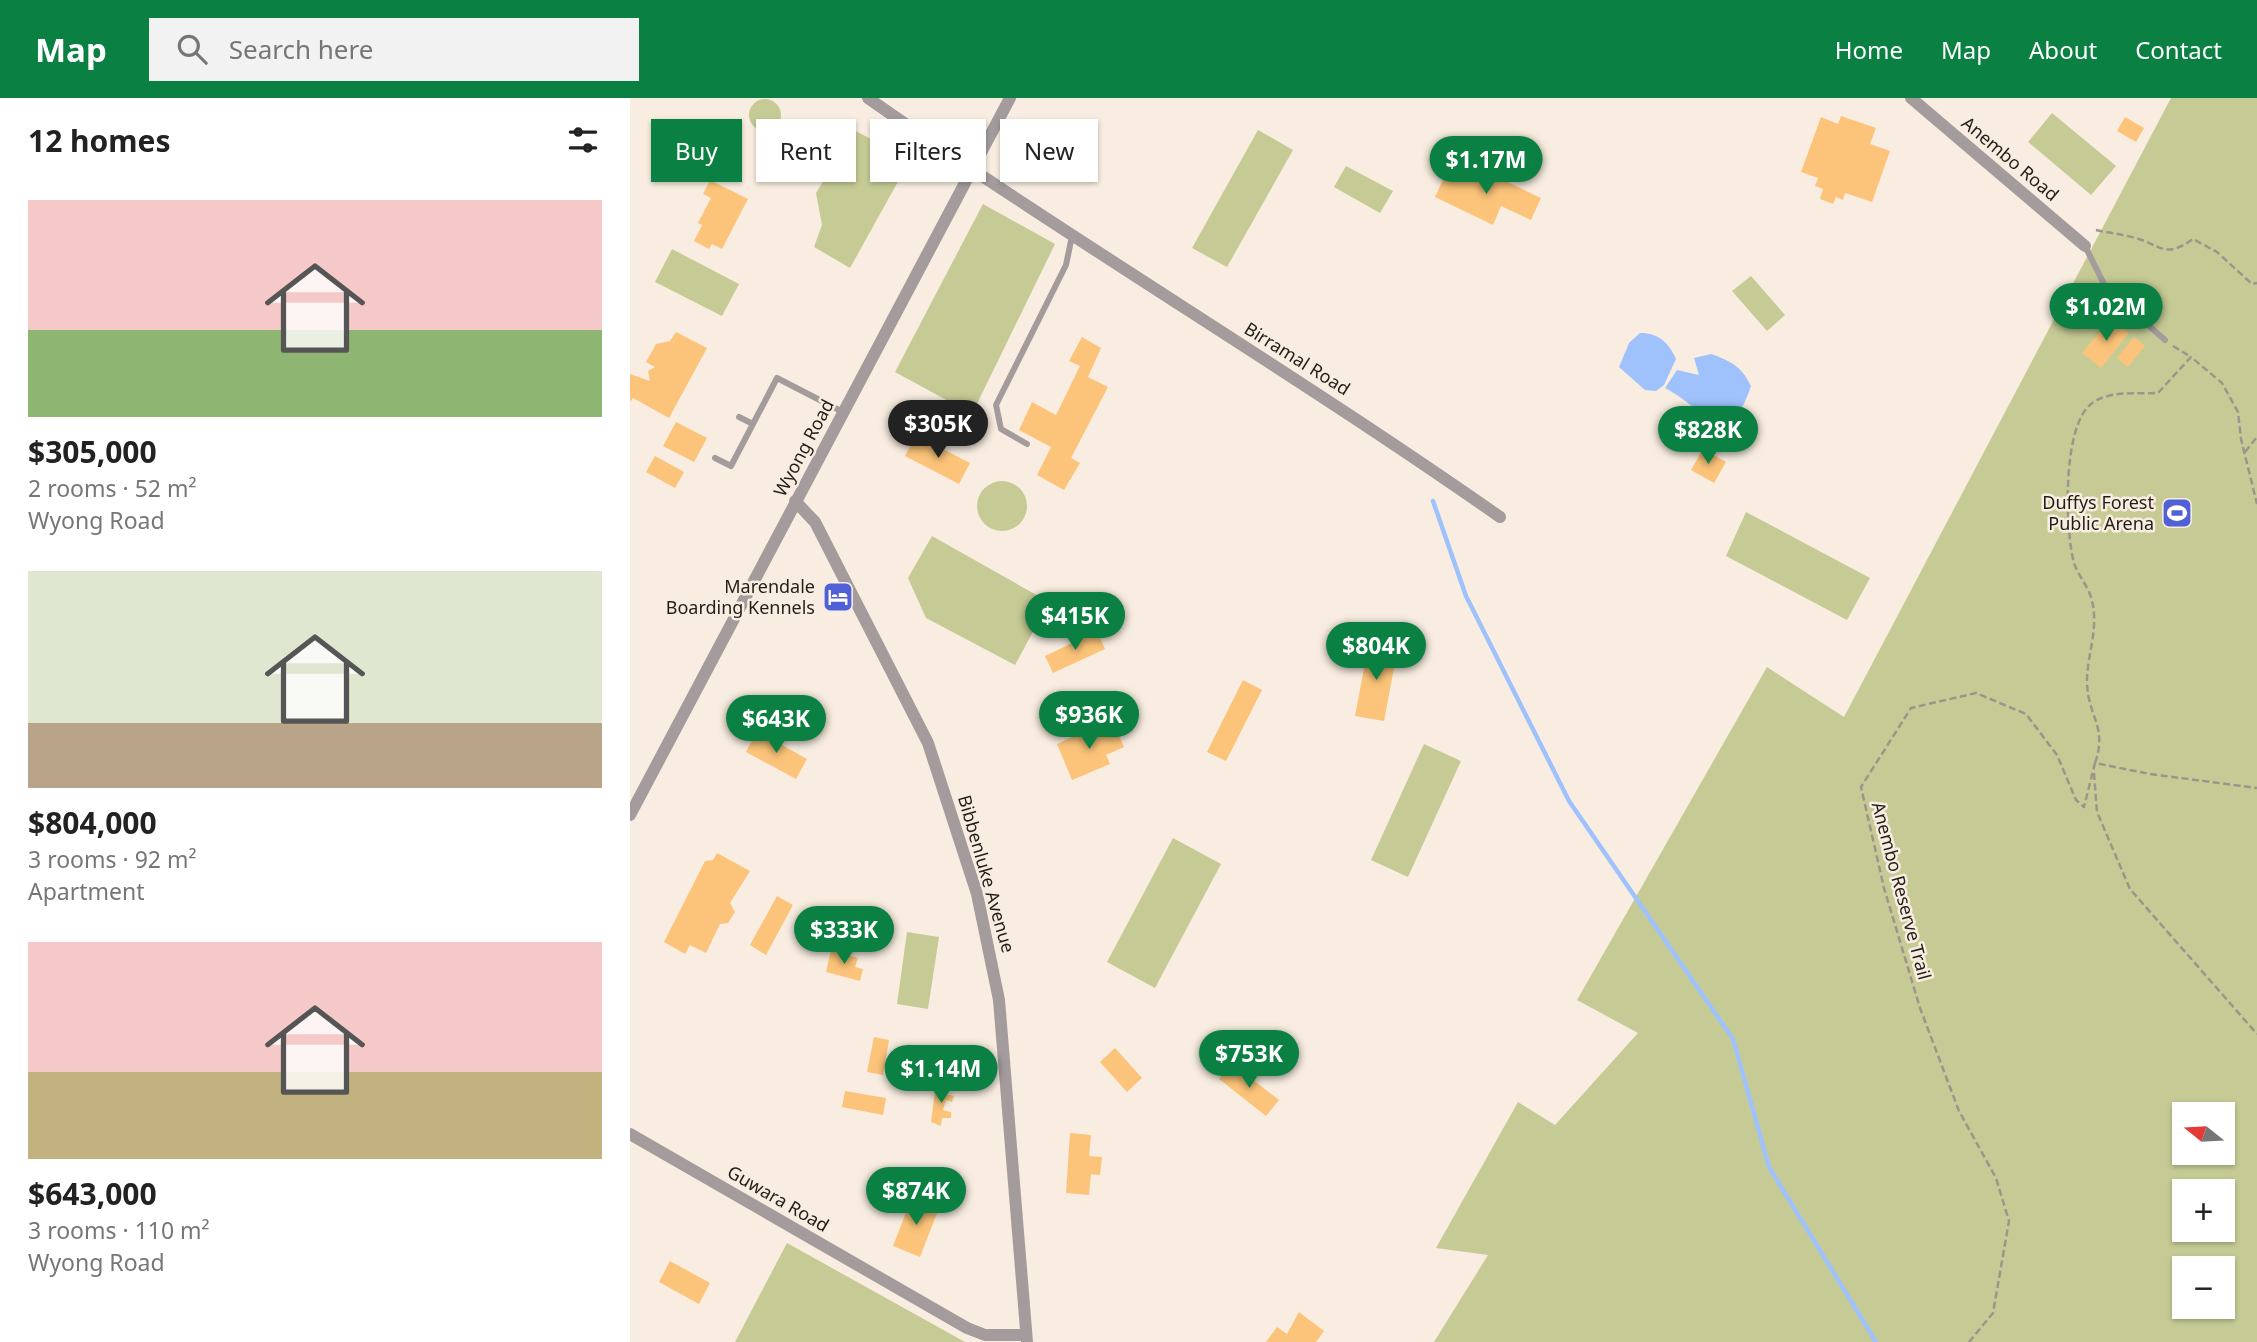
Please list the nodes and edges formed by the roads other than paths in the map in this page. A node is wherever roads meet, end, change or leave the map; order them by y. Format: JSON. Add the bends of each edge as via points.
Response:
{"nodes":[{"id":1,"x":868,"y":98,"type":"edge"},
{"id":2,"x":1010,"y":98,"type":"edge"},
{"id":3,"x":1912,"y":98,"type":"edge"},
{"id":4,"x":898,"y":119,"type":"edge"},
{"id":5,"x":986,"y":144,"type":"edge"},
{"id":6,"x":986,"y":180,"type":"edge"},
{"id":7,"x":966,"y":182,"type":"edge"},
{"id":8,"x":1072,"y":236,"type":"junction"},
{"id":9,"x":2085,"y":246,"type":"joint"},
{"id":10,"x":2165,"y":340,"type":"road end"},
{"id":11,"x":843,"y":412,"type":"junction"},
{"id":12,"x":739,"y":418,"type":"dead end"},
{"id":13,"x":753,"y":424,"type":"junction"},
{"id":14,"x":1027,"y":444,"type":"dead end"},
{"id":15,"x":715,"y":457,"type":"dead end"},
{"id":16,"x":795,"y":502,"type":"junction"},
{"id":17,"x":1500,"y":517,"type":"dead end"},
{"id":18,"x":630,"y":815,"type":"edge"},
{"id":19,"x":630,"y":1134,"type":"edge"},
{"id":20,"x":1026,"y":1338,"type":"edge"}],
"edges":[{"from":1,"to":4,"type":"street","name":"Birramal Road"},
{"from":2,"to":5,"type":"street","name":"Wyong Road"},
{"from":3,"to":9,"type":"street","name":"Anembo Road"},
{"from":6,"to":8,"type":"street","name":"Birramal Road"},
{"from":7,"to":11,"type":"street","name":"Wyong Road"},
{"from":8,"to":14,"type":"lane","via":[[1066,265],[996,405],[1001,429]]},
{"from":8,"to":17,"type":"street","name":"Birramal Road","via":[[1370,426]]},
{"from":9,"to":10,"type":"lane","via":[[2106,288]]},
{"from":11,"to":13,"type":"lane","via":[[777,378]]},
{"from":11,"to":16,"type":"street","name":"Wyong Road"},
{"from":12,"to":13,"type":"lane"},
{"from":13,"to":15,"type":"lane","via":[[731,466]]},
{"from":16,"to":18,"type":"street","name":"Wyong Road"},
{"from":16,"to":20,"type":"street","name":"Bibbenluke Avenue","via":[[815,522],[915,713],[939,771],[977,894],[999,1000]]},
{"from":19,"to":20,"type":"street","name":"Guwara Road","via":[[967,1328],[985,1335]]}]}
